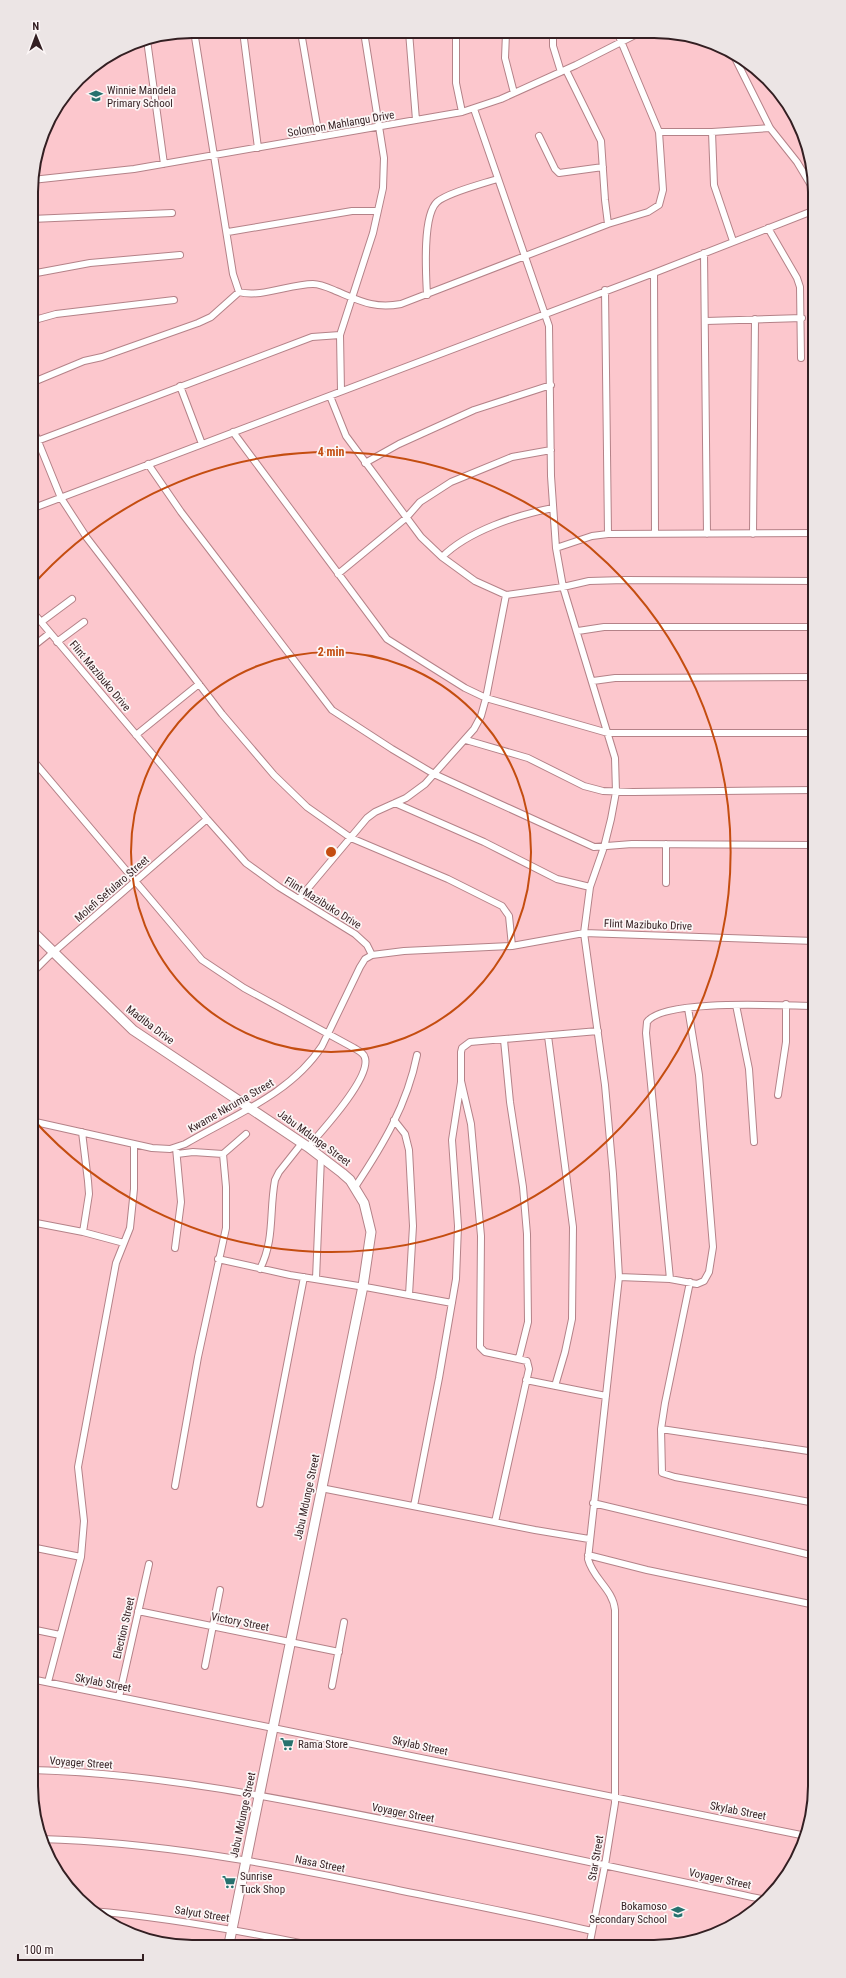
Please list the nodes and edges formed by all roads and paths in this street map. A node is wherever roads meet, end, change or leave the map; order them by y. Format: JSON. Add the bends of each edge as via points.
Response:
{"nodes":[{"id":1,"x":195,"y":38,"type":"edge"},
{"id":2,"x":244,"y":38,"type":"edge"},
{"id":3,"x":302,"y":38,"type":"edge"},
{"id":4,"x":365,"y":38,"type":"edge"},
{"id":5,"x":409,"y":38,"type":"edge"},
{"id":6,"x":456,"y":38,"type":"edge"},
{"id":7,"x":506,"y":38,"type":"edge"},
{"id":8,"x":553,"y":38,"type":"edge"},
{"id":9,"x":620,"y":38,"type":"edge"},
{"id":10,"x":629,"y":38,"type":"edge"},
{"id":11,"x":621,"y":42,"type":"junction"},
{"id":12,"x":148,"y":44,"type":"edge"},
{"id":13,"x":737,"y":62,"type":"edge"},
{"id":14,"x":564,"y":71,"type":"junction"},
{"id":15,"x":514,"y":93,"type":"junction"},
{"id":16,"x":474,"y":109,"type":"junction"},
{"id":17,"x":462,"y":112,"type":"junction"},
{"id":18,"x":416,"y":120,"type":"junction"},
{"id":19,"x":380,"y":128,"type":"junction"},
{"id":20,"x":770,"y":128,"type":"junction"},
{"id":21,"x":659,"y":132,"type":"junction"},
{"id":22,"x":712,"y":132,"type":"junction"},
{"id":23,"x":540,"y":136,"type":"dead end"},
{"id":24,"x":319,"y":137,"type":"junction"},
{"id":25,"x":258,"y":148,"type":"junction"},
{"id":26,"x":214,"y":155,"type":"junction"},
{"id":27,"x":164,"y":164,"type":"junction"},
{"id":28,"x":603,"y":167,"type":"junction"},
{"id":29,"x":497,"y":178,"type":"junction"},
{"id":30,"x":38,"y":179,"type":"edge"},
{"id":31,"x":808,"y":180,"type":"edge"},
{"id":32,"x":377,"y":211,"type":"junction"},
{"id":33,"x":172,"y":213,"type":"dead end"},
{"id":34,"x":808,"y":213,"type":"edge"},
{"id":35,"x":38,"y":219,"type":"edge"},
{"id":36,"x":608,"y":224,"type":"junction"},
{"id":37,"x":768,"y":228,"type":"junction"},
{"id":38,"x":228,"y":232,"type":"junction"},
{"id":39,"x":733,"y":242,"type":"junction"},
{"id":40,"x":704,"y":253,"type":"junction"},
{"id":41,"x":180,"y":255,"type":"dead end"},
{"id":42,"x":525,"y":256,"type":"junction"},
{"id":43,"x":38,"y":273,"type":"edge"},
{"id":44,"x":654,"y":273,"type":"junction"},
{"id":45,"x":605,"y":290,"type":"junction"},
{"id":46,"x":239,"y":292,"type":"junction"},
{"id":47,"x":427,"y":294,"type":"junction"},
{"id":48,"x":352,"y":298,"type":"junction"},
{"id":49,"x":174,"y":300,"type":"dead end"},
{"id":50,"x":545,"y":314,"type":"junction"},
{"id":51,"x":802,"y":318,"type":"junction"},
{"id":52,"x":755,"y":319,"type":"junction"},
{"id":53,"x":38,"y":320,"type":"edge"},
{"id":54,"x":706,"y":321,"type":"junction"},
{"id":55,"x":340,"y":335,"type":"junction"},
{"id":56,"x":801,"y":358,"type":"dead end"},
{"id":57,"x":38,"y":380,"type":"edge"},
{"id":58,"x":551,"y":385,"type":"junction"},
{"id":59,"x":180,"y":386,"type":"junction"},
{"id":60,"x":341,"y":391,"type":"junction"},
{"id":61,"x":330,"y":396,"type":"junction"},
{"id":62,"x":233,"y":432,"type":"junction"},
{"id":63,"x":38,"y":441,"type":"edge"},
{"id":64,"x":38,"y":443,"type":"edge"},
{"id":65,"x":202,"y":444,"type":"junction"},
{"id":66,"x":551,"y":450,"type":"junction"},
{"id":67,"x":365,"y":463,"type":"junction"},
{"id":68,"x":148,"y":464,"type":"junction"},
{"id":69,"x":61,"y":498,"type":"junction"},
{"id":70,"x":38,"y":506,"type":"edge"},
{"id":71,"x":553,"y":508,"type":"junction"},
{"id":72,"x":406,"y":518,"type":"junction"},
{"id":73,"x":808,"y":533,"type":"edge"},
{"id":74,"x":608,"y":534,"type":"junction"},
{"id":75,"x":655,"y":534,"type":"junction"},
{"id":76,"x":707,"y":534,"type":"junction"},
{"id":77,"x":753,"y":534,"type":"junction"},
{"id":78,"x":556,"y":548,"type":"junction"},
{"id":79,"x":442,"y":557,"type":"junction"},
{"id":80,"x":338,"y":574,"type":"junction"},
{"id":81,"x":808,"y":581,"type":"edge"},
{"id":82,"x":563,"y":587,"type":"junction"},
{"id":83,"x":506,"y":595,"type":"junction"},
{"id":84,"x":72,"y":599,"type":"dead end"},
{"id":85,"x":38,"y":618,"type":"edge"},
{"id":86,"x":41,"y":622,"type":"junction"},
{"id":87,"x":84,"y":622,"type":"dead end"},
{"id":88,"x":808,"y":627,"type":"edge"},
{"id":89,"x":578,"y":631,"type":"junction"},
{"id":90,"x":50,"y":633,"type":"junction"},
{"id":91,"x":38,"y":642,"type":"edge"},
{"id":92,"x":57,"y":642,"type":"junction"},
{"id":93,"x":808,"y":677,"type":"edge"},
{"id":94,"x":593,"y":681,"type":"junction"},
{"id":95,"x":199,"y":684,"type":"junction"},
{"id":96,"x":486,"y":698,"type":"junction"},
{"id":97,"x":608,"y":733,"type":"junction"},
{"id":98,"x":808,"y":733,"type":"edge"},
{"id":99,"x":136,"y":735,"type":"junction"},
{"id":100,"x":466,"y":740,"type":"junction"},
{"id":101,"x":38,"y":766,"type":"edge"},
{"id":102,"x":434,"y":774,"type":"junction"},
{"id":103,"x":808,"y":790,"type":"edge"},
{"id":104,"x":616,"y":792,"type":"junction"},
{"id":105,"x":395,"y":803,"type":"junction"},
{"id":106,"x":206,"y":819,"type":"junction"},
{"id":107,"x":352,"y":838,"type":"junction"},
{"id":108,"x":666,"y":844,"type":"junction"},
{"id":109,"x":808,"y":845,"type":"edge"},
{"id":110,"x":604,"y":847,"type":"junction"},
{"id":111,"x":136,"y":881,"type":"junction"},
{"id":112,"x":666,"y":882,"type":"dead end"},
{"id":113,"x":590,"y":887,"type":"junction"},
{"id":114,"x":298,"y":900,"type":"junction"},
{"id":115,"x":584,"y":934,"type":"junction"},
{"id":116,"x":38,"y":937,"type":"edge"},
{"id":117,"x":808,"y":941,"type":"edge"},
{"id":118,"x":512,"y":946,"type":"junction"},
{"id":119,"x":54,"y":952,"type":"junction"},
{"id":120,"x":372,"y":955,"type":"junction"},
{"id":121,"x":38,"y":967,"type":"edge"},
{"id":122,"x":786,"y":1004,"type":"junction"},
{"id":123,"x":736,"y":1005,"type":"junction"},
{"id":124,"x":808,"y":1006,"type":"edge"},
{"id":125,"x":688,"y":1008,"type":"junction"},
{"id":126,"x":598,"y":1031,"type":"junction"},
{"id":127,"x":329,"y":1035,"type":"junction"},
{"id":128,"x":548,"y":1036,"type":"junction"},
{"id":129,"x":504,"y":1040,"type":"junction"},
{"id":130,"x":417,"y":1055,"type":"dead end"},
{"id":131,"x":461,"y":1081,"type":"junction"},
{"id":132,"x":778,"y":1095,"type":"dead end"},
{"id":133,"x":250,"y":1107,"type":"junction"},
{"id":134,"x":394,"y":1120,"type":"junction"},
{"id":135,"x":38,"y":1123,"type":"edge"},
{"id":136,"x":82,"y":1132,"type":"junction"},
{"id":137,"x":246,"y":1134,"type":"dead end"},
{"id":138,"x":754,"y":1142,"type":"dead end"},
{"id":139,"x":134,"y":1144,"type":"junction"},
{"id":140,"x":305,"y":1145,"type":"junction"},
{"id":141,"x":177,"y":1151,"type":"junction"},
{"id":142,"x":222,"y":1154,"type":"junction"},
{"id":143,"x":321,"y":1157,"type":"junction"},
{"id":144,"x":355,"y":1187,"type":"junction"},
{"id":145,"x":38,"y":1223,"type":"edge"},
{"id":146,"x":83,"y":1232,"type":"junction"},
{"id":147,"x":124,"y":1243,"type":"junction"},
{"id":148,"x":175,"y":1248,"type":"dead end"},
{"id":149,"x":218,"y":1259,"type":"junction"},
{"id":150,"x":260,"y":1269,"type":"junction"},
{"id":151,"x":304,"y":1277,"type":"junction"},
{"id":152,"x":619,"y":1277,"type":"junction"},
{"id":153,"x":316,"y":1279,"type":"junction"},
{"id":154,"x":670,"y":1279,"type":"junction"},
{"id":155,"x":690,"y":1282,"type":"junction"},
{"id":156,"x":363,"y":1286,"type":"junction"},
{"id":157,"x":409,"y":1295,"type":"junction"},
{"id":158,"x":452,"y":1303,"type":"junction"},
{"id":159,"x":519,"y":1358,"type":"junction"},
{"id":160,"x":526,"y":1380,"type":"junction"},
{"id":161,"x":555,"y":1386,"type":"junction"},
{"id":162,"x":606,"y":1396,"type":"junction"},
{"id":163,"x":661,"y":1429,"type":"junction"},
{"id":164,"x":808,"y":1451,"type":"edge"},
{"id":165,"x":175,"y":1486,"type":"dead end"},
{"id":166,"x":322,"y":1488,"type":"junction"},
{"id":167,"x":808,"y":1502,"type":"edge"},
{"id":168,"x":593,"y":1503,"type":"junction"},
{"id":169,"x":260,"y":1504,"type":"dead end"},
{"id":170,"x":414,"y":1506,"type":"junction"},
{"id":171,"x":495,"y":1522,"type":"junction"},
{"id":172,"x":589,"y":1539,"type":"junction"},
{"id":173,"x":38,"y":1548,"type":"edge"},
{"id":174,"x":808,"y":1554,"type":"edge"},
{"id":175,"x":588,"y":1555,"type":"junction"},
{"id":176,"x":81,"y":1557,"type":"junction"},
{"id":177,"x":149,"y":1564,"type":"dead end"},
{"id":178,"x":220,"y":1590,"type":"dead end"},
{"id":179,"x":808,"y":1604,"type":"edge"},
{"id":180,"x":138,"y":1611,"type":"junction"},
{"id":181,"x":344,"y":1622,"type":"dead end"},
{"id":182,"x":212,"y":1627,"type":"junction"},
{"id":183,"x":38,"y":1630,"type":"edge"},
{"id":184,"x":60,"y":1635,"type":"junction"},
{"id":185,"x":290,"y":1642,"type":"junction"},
{"id":186,"x":339,"y":1652,"type":"junction"},
{"id":187,"x":204,"y":1666,"type":"dead end"},
{"id":188,"x":38,"y":1680,"type":"edge"},
{"id":189,"x":48,"y":1682,"type":"junction"},
{"id":190,"x":332,"y":1686,"type":"dead end"},
{"id":191,"x":119,"y":1697,"type":"junction"},
{"id":192,"x":273,"y":1728,"type":"junction"},
{"id":193,"x":38,"y":1770,"type":"edge"},
{"id":194,"x":260,"y":1794,"type":"junction"},
{"id":195,"x":615,"y":1796,"type":"junction"},
{"id":196,"x":800,"y":1835,"type":"edge"},
{"id":197,"x":48,"y":1839,"type":"edge"},
{"id":198,"x":246,"y":1860,"type":"junction"},
{"id":199,"x":605,"y":1865,"type":"junction"},
{"id":200,"x":759,"y":1899,"type":"edge"},
{"id":201,"x":104,"y":1912,"type":"edge"},
{"id":202,"x":232,"y":1929,"type":"junction"},
{"id":203,"x":592,"y":1930,"type":"junction"},
{"id":204,"x":230,"y":1940,"type":"edge"},
{"id":205,"x":286,"y":1940,"type":"edge"},
{"id":206,"x":590,"y":1940,"type":"edge"}],
"edges":[{"from":1,"to":26,"type":"street"},
{"from":2,"to":25,"type":"street"},
{"from":3,"to":24,"type":"street"},
{"from":4,"to":19,"type":"street"},
{"from":5,"to":18,"type":"street"},
{"from":6,"to":17,"type":"street","via":[[456,83]]},
{"from":7,"to":15,"type":"street","via":[[505,58]]},
{"from":8,"to":14,"type":"street","via":[[553,46]]},
{"from":9,"to":11,"type":"street"},
{"from":10,"to":11,"type":"street","name":"Solomon Mahlangu Drive"},
{"from":11,"to":14,"type":"street","name":"Solomon Mahlangu Drive"},
{"from":11,"to":21,"type":"street"},
{"from":12,"to":27,"type":"street"},
{"from":13,"to":20,"type":"street"},
{"from":14,"to":15,"type":"street","name":"Solomon Mahlangu Drive"},
{"from":14,"to":28,"type":"street","via":[[601,141]]},
{"from":15,"to":16,"type":"street","name":"Solomon Mahlangu Drive"},
{"from":16,"to":17,"type":"street","name":"Solomon Mahlangu Drive"},
{"from":16,"to":29,"type":"street"},
{"from":17,"to":18,"type":"street","name":"Solomon Mahlangu Drive"},
{"from":18,"to":19,"type":"street","name":"Solomon Mahlangu Drive"},
{"from":19,"to":24,"type":"street","name":"Solomon Mahlangu Drive"},
{"from":19,"to":32,"type":"street","via":[[384,174]]},
{"from":20,"to":22,"type":"street"},
{"from":20,"to":31,"type":"street"},
{"from":21,"to":22,"type":"street"},
{"from":21,"to":36,"type":"street","via":[[663,190],[660,205],[648,212]]},
{"from":22,"to":39,"type":"street","via":[[714,185]]},
{"from":23,"to":28,"type":"street","via":[[555,170],[559,173]]},
{"from":24,"to":25,"type":"street","name":"Solomon Mahlangu Drive"},
{"from":25,"to":26,"type":"street","name":"Solomon Mahlangu Drive"},
{"from":26,"to":27,"type":"street","name":"Solomon Mahlangu Drive"},
{"from":26,"to":38,"type":"street"},
{"from":27,"to":30,"type":"street","name":"Solomon Mahlangu Drive"},
{"from":28,"to":36,"type":"street"},
{"from":29,"to":42,"type":"street"},
{"from":29,"to":47,"type":"street","via":[[444,198],[433,207],[425,257]]},
{"from":32,"to":38,"type":"street","via":[[352,211]]},
{"from":32,"to":48,"type":"street"},
{"from":33,"to":35,"type":"street"},
{"from":34,"to":37,"type":"street"},
{"from":36,"to":42,"type":"street"},
{"from":37,"to":39,"type":"street"},
{"from":37,"to":51,"type":"street","via":[[797,278]]},
{"from":38,"to":46,"type":"street","via":[[233,274]]},
{"from":39,"to":40,"type":"street"},
{"from":40,"to":44,"type":"street"},
{"from":40,"to":54,"type":"street"},
{"from":41,"to":43,"type":"street","via":[[90,263]]},
{"from":42,"to":47,"type":"street"},
{"from":42,"to":50,"type":"street"},
{"from":44,"to":45,"type":"street"},
{"from":44,"to":75,"type":"street"},
{"from":45,"to":50,"type":"street"},
{"from":45,"to":74,"type":"street"},
{"from":46,"to":48,"type":"street","via":[[254,293],[313,284]]},
{"from":46,"to":57,"type":"street","via":[[211,317],[198,323],[78,363]]},
{"from":47,"to":48,"type":"street","via":[[401,304],[382,307],[365,304]]},
{"from":48,"to":55,"type":"street"},
{"from":49,"to":53,"type":"street","via":[[76,312]]},
{"from":50,"to":58,"type":"street","via":[[550,336]]},
{"from":50,"to":60,"type":"street"},
{"from":51,"to":52,"type":"street"},
{"from":51,"to":56,"type":"street"},
{"from":52,"to":54,"type":"street"},
{"from":52,"to":77,"type":"street"},
{"from":54,"to":76,"type":"street"},
{"from":55,"to":59,"type":"street","via":[[312,337]]},
{"from":55,"to":60,"type":"street"},
{"from":58,"to":66,"type":"street"},
{"from":58,"to":67,"type":"street","via":[[474,410],[399,444]]},
{"from":59,"to":63,"type":"street"},
{"from":59,"to":65,"type":"street"},
{"from":60,"to":61,"type":"street"},
{"from":61,"to":62,"type":"street"},
{"from":61,"to":67,"type":"street","via":[[346,436]]},
{"from":62,"to":65,"type":"street"},
{"from":62,"to":80,"type":"street"},
{"from":64,"to":69,"type":"street"},
{"from":65,"to":68,"type":"street"},
{"from":66,"to":71,"type":"street"},
{"from":66,"to":72,"type":"street","via":[[512,457],[451,482],[420,502]]},
{"from":67,"to":72,"type":"street"},
{"from":68,"to":69,"type":"street"},
{"from":68,"to":102,"type":"street","via":[[181,512],[332,710],[363,732]]},
{"from":69,"to":70,"type":"street"},
{"from":69,"to":95,"type":"street","via":[[87,538]]},
{"from":71,"to":78,"type":"street"},
{"from":71,"to":79,"type":"street","via":[[524,514],[466,539]]},
{"from":72,"to":79,"type":"street","via":[[429,546]]},
{"from":72,"to":80,"type":"street"},
{"from":73,"to":77,"type":"street"},
{"from":74,"to":75,"type":"street"},
{"from":74,"to":78,"type":"street","via":[[592,536]]},
{"from":75,"to":76,"type":"street"},
{"from":76,"to":77,"type":"street"},
{"from":78,"to":82,"type":"street"},
{"from":79,"to":83,"type":"street","via":[[475,581]]},
{"from":80,"to":96,"type":"street","via":[[387,639],[465,688]]},
{"from":81,"to":82,"type":"street","via":[[625,580],[589,581]]},
{"from":82,"to":83,"type":"street"},
{"from":82,"to":89,"type":"street"},
{"from":83,"to":96,"type":"street"},
{"from":84,"to":86,"type":"street"},
{"from":85,"to":86,"type":"street","name":"Flint Mazibuko Drive"},
{"from":86,"to":90,"type":"street","name":"Flint Mazibuko Drive"},
{"from":87,"to":92,"type":"street"},
{"from":88,"to":89,"type":"street","via":[[604,627]]},
{"from":89,"to":94,"type":"street"},
{"from":90,"to":91,"type":"street"},
{"from":90,"to":92,"type":"street","name":"Flint Mazibuko Drive"},
{"from":92,"to":99,"type":"street","name":"Flint Mazibuko Drive"},
{"from":93,"to":94,"type":"street","via":[[615,678]]},
{"from":94,"to":97,"type":"street"},
{"from":95,"to":99,"type":"street"},
{"from":95,"to":107,"type":"street","via":[[289,791],[307,807]]},
{"from":96,"to":97,"type":"street"},
{"from":96,"to":100,"type":"street","via":[[481,716]]},
{"from":97,"to":98,"type":"street"},
{"from":97,"to":104,"type":"street","via":[[615,758]]},
{"from":99,"to":106,"type":"street","name":"Flint Mazibuko Drive"},
{"from":100,"to":102,"type":"street"},
{"from":100,"to":104,"type":"street","via":[[528,758],[584,786]]},
{"from":101,"to":111,"type":"street"},
{"from":102,"to":105,"type":"street","via":[[425,784]]},
{"from":102,"to":110,"type":"street","via":[[586,844]]},
{"from":103,"to":104,"type":"street"},
{"from":104,"to":110,"type":"street"},
{"from":105,"to":107,"type":"street","via":[[367,818]]},
{"from":105,"to":113,"type":"street","via":[[484,842],[557,879]]},
{"from":106,"to":111,"type":"street","name":"Molefi Sefularo Street"},
{"from":106,"to":114,"type":"street","name":"Flint Mazibuko Drive","via":[[246,863]]},
{"from":107,"to":114,"type":"street"},
{"from":107,"to":118,"type":"street","via":[[448,879],[502,906],[509,916]]},
{"from":108,"to":109,"type":"street"},
{"from":108,"to":110,"type":"street","via":[[619,844]]},
{"from":108,"to":112,"type":"street"},
{"from":110,"to":113,"type":"street"},
{"from":111,"to":119,"type":"street","name":"Molefi Sefularo Street"},
{"from":111,"to":127,"type":"street","via":[[202,960],[226,977]]},
{"from":113,"to":115,"type":"street"},
{"from":114,"to":120,"type":"street","name":"Flint Mazibuko Drive","via":[[358,937],[367,945]]},
{"from":115,"to":117,"type":"street","name":"Flint Mazibuko Drive"},
{"from":115,"to":118,"type":"street","name":"Flint Mazibuko Drive"},
{"from":115,"to":126,"type":"street"},
{"from":116,"to":119,"type":"street","name":"Madiba Drive"},
{"from":118,"to":120,"type":"street","name":"Flint Mazibuko Drive"},
{"from":119,"to":121,"type":"street","name":"Molefi Sefularo Street"},
{"from":119,"to":133,"type":"street","name":"Madiba Drive","via":[[133,1030]]},
{"from":120,"to":127,"type":"street","name":"Kwame Nkruma Street","via":[[365,959],[360,967]]},
{"from":122,"to":123,"type":"street"},
{"from":122,"to":124,"type":"street"},
{"from":122,"to":132,"type":"street","via":[[786,1042]]},
{"from":123,"to":125,"type":"street"},
{"from":123,"to":138,"type":"street","via":[[750,1069]]},
{"from":125,"to":154,"type":"street","via":[[653,1017],[646,1026]]},
{"from":125,"to":155,"type":"street","via":[[699,1075],[714,1247],[712,1265],[706,1278],[700,1283]]},
{"from":126,"to":128,"type":"street"},
{"from":126,"to":152,"type":"street","via":[[613,1167]]},
{"from":127,"to":133,"type":"street","name":"Kwame Nkruma Street","via":[[317,1055],[302,1071],[275,1093]]},
{"from":127,"to":140,"type":"street","via":[[360,1052],[366,1060],[365,1067],[343,1106]]},
{"from":128,"to":129,"type":"street"},
{"from":128,"to":161,"type":"street","via":[[573,1227],[572,1319],[566,1352]]},
{"from":129,"to":131,"type":"street","via":[[466,1044],[461,1052]]},
{"from":129,"to":159,"type":"street","via":[[527,1234],[528,1322]]},
{"from":130,"to":134,"type":"street","via":[[408,1092]]},
{"from":131,"to":158,"type":"street","via":[[452,1140],[458,1232]]},
{"from":131,"to":159,"type":"street","via":[[471,1124],[479,1212],[482,1266],[480,1347],[485,1352]]},
{"from":133,"to":140,"type":"street","name":"Jabu Mdunge Street"},
{"from":133,"to":141,"type":"street","name":"Kwame Nkruma Street"},
{"from":134,"to":144,"type":"street"},
{"from":134,"to":157,"type":"street","via":[[405,1134],[409,1150],[413,1226]]},
{"from":135,"to":136,"type":"street","name":"Kwame Nkruma Street"},
{"from":136,"to":139,"type":"street","name":"Kwame Nkruma Street"},
{"from":136,"to":146,"type":"street","via":[[88,1187]]},
{"from":137,"to":142,"type":"street"},
{"from":139,"to":141,"type":"street","name":"Kwame Nkruma Street"},
{"from":139,"to":147,"type":"street","via":[[134,1199],[130,1228]]},
{"from":140,"to":143,"type":"street","name":"Jabu Mdunge Street"},
{"from":140,"to":150,"type":"street","via":[[279,1172],[275,1180],[270,1242]]},
{"from":141,"to":142,"type":"street"},
{"from":141,"to":148,"type":"street","via":[[181,1202]]},
{"from":142,"to":149,"type":"street","via":[[226,1187],[226,1228]]},
{"from":143,"to":144,"type":"street","name":"Jabu Mdunge Street"},
{"from":143,"to":153,"type":"street"},
{"from":144,"to":156,"type":"street","name":"Jabu Mdunge Street","via":[[367,1211],[371,1232]]},
{"from":145,"to":146,"type":"street"},
{"from":146,"to":147,"type":"street"},
{"from":147,"to":176,"type":"street","via":[[113,1277],[78,1467],[84,1521]]},
{"from":149,"to":150,"type":"street"},
{"from":149,"to":165,"type":"street"},
{"from":150,"to":151,"type":"street"},
{"from":151,"to":153,"type":"street"},
{"from":151,"to":169,"type":"street"},
{"from":152,"to":154,"type":"street"},
{"from":152,"to":162,"type":"street"},
{"from":153,"to":156,"type":"street"},
{"from":154,"to":155,"type":"street"},
{"from":155,"to":163,"type":"street"},
{"from":156,"to":157,"type":"street"},
{"from":156,"to":166,"type":"street","name":"Jabu Mdunge Street"},
{"from":157,"to":158,"type":"street"},
{"from":158,"to":170,"type":"street"},
{"from":159,"to":160,"type":"street","via":[[528,1363]]},
{"from":160,"to":161,"type":"street"},
{"from":160,"to":171,"type":"street"},
{"from":161,"to":162,"type":"street"},
{"from":162,"to":168,"type":"street"},
{"from":163,"to":164,"type":"street"},
{"from":163,"to":167,"type":"street","via":[[662,1473]]},
{"from":166,"to":170,"type":"street"},
{"from":166,"to":185,"type":"street","name":"Jabu Mdunge Street"},
{"from":168,"to":172,"type":"street"},
{"from":168,"to":174,"type":"street"},
{"from":170,"to":171,"type":"street"},
{"from":171,"to":172,"type":"street"},
{"from":172,"to":175,"type":"street"},
{"from":173,"to":176,"type":"street"},
{"from":175,"to":179,"type":"street"},
{"from":175,"to":195,"type":"street","name":"Star Street","via":[[589,1563],[608,1590],[616,1610]]},
{"from":176,"to":184,"type":"street"},
{"from":177,"to":180,"type":"street","name":"Election Street"},
{"from":178,"to":182,"type":"street"},
{"from":180,"to":182,"type":"street","name":"Victory Street"},
{"from":180,"to":191,"type":"street","name":"Election Street"},
{"from":181,"to":186,"type":"street"},
{"from":182,"to":185,"type":"street","name":"Victory Street"},
{"from":182,"to":187,"type":"street"},
{"from":183,"to":184,"type":"street"},
{"from":184,"to":189,"type":"street"},
{"from":185,"to":186,"type":"street","name":"Victory Street"},
{"from":185,"to":192,"type":"street","name":"Jabu Mdunge Street"},
{"from":186,"to":190,"type":"street"},
{"from":188,"to":189,"type":"street","name":"Skylab Street"},
{"from":189,"to":191,"type":"street","name":"Skylab Street"},
{"from":191,"to":192,"type":"street","name":"Skylab Street"},
{"from":192,"to":194,"type":"street","name":"Jabu Mdunge Street"},
{"from":192,"to":195,"type":"street","name":"Skylab Street"},
{"from":193,"to":194,"type":"street","name":"Voyager Street","via":[[122,1775]]},
{"from":194,"to":198,"type":"street","name":"Jabu Mdunge Street"},
{"from":194,"to":199,"type":"street","name":"Voyager Street"},
{"from":195,"to":196,"type":"street","name":"Skylab Street"},
{"from":195,"to":199,"type":"street","name":"Star Street"},
{"from":197,"to":198,"type":"street","name":"Nasa Street","via":[[138,1846]]},
{"from":198,"to":202,"type":"street","name":"Jabu Mdunge Street"},
{"from":198,"to":203,"type":"street","name":"Nasa Street"},
{"from":199,"to":200,"type":"street","name":"Voyager Street"},
{"from":199,"to":203,"type":"street","name":"Star Street"},
{"from":201,"to":202,"type":"street","name":"Salyut Street"},
{"from":202,"to":204,"type":"street","name":"Jabu Mdunge Street"},
{"from":202,"to":205,"type":"street","name":"Salyut Street"},
{"from":203,"to":206,"type":"street","name":"Star Street"}]}
